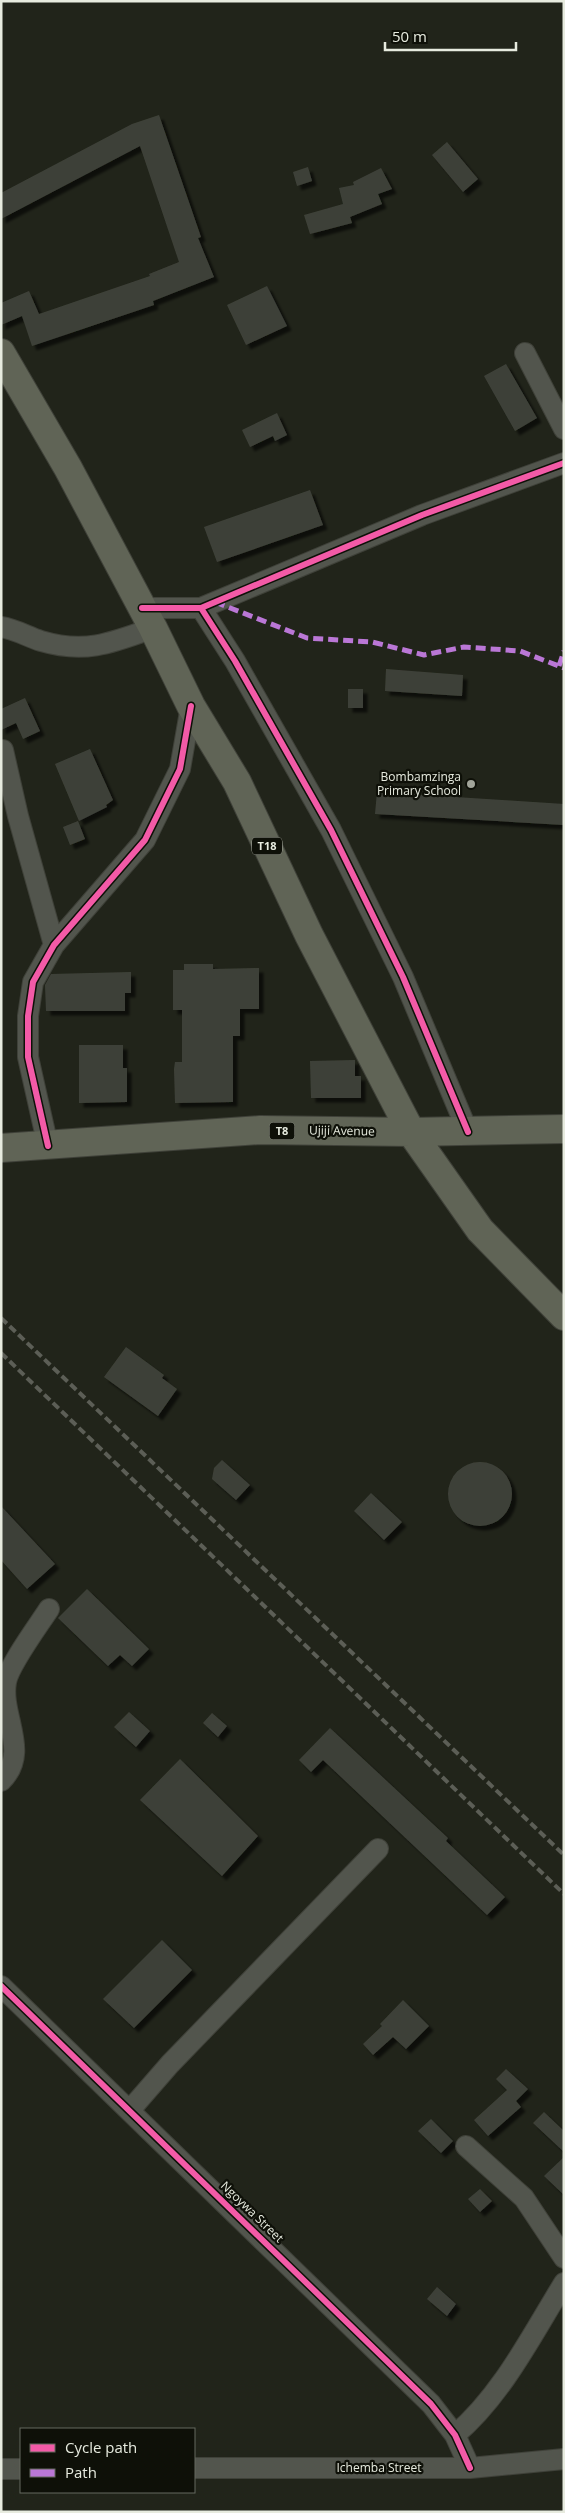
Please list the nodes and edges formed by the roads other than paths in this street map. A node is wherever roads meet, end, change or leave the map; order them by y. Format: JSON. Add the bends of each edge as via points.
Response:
{"nodes":[{"id":1,"x":1,"y":352,"type":"edge"},
{"id":2,"x":525,"y":354,"type":"dead end"},
{"id":3,"x":564,"y":429,"type":"edge"},
{"id":4,"x":564,"y":463,"type":"edge"},
{"id":5,"x":201,"y":608,"type":"junction"},
{"id":6,"x":148,"y":618,"type":"junction"},
{"id":7,"x":1,"y":627,"type":"edge"},
{"id":8,"x":191,"y":706,"type":"junction"},
{"id":9,"x":3,"y":750,"type":"dead end"},
{"id":10,"x":54,"y":945,"type":"junction"},
{"id":11,"x":564,"y":1128,"type":"edge"},
{"id":12,"x":411,"y":1132,"type":"junction"},
{"id":13,"x":468,"y":1132,"type":"junction"},
{"id":14,"x":48,"y":1146,"type":"junction"},
{"id":15,"x":1,"y":1148,"type":"edge"},
{"id":16,"x":564,"y":1316,"type":"edge"},
{"id":17,"x":49,"y":1609,"type":"dead end"},
{"id":18,"x":1,"y":1781,"type":"edge"},
{"id":19,"x":378,"y":1849,"type":"dead end"},
{"id":20,"x":1,"y":1986,"type":"edge"},
{"id":21,"x":130,"y":2110,"type":"junction"},
{"id":22,"x":466,"y":2146,"type":"dead end"},
{"id":23,"x":564,"y":2258,"type":"edge"},
{"id":24,"x":564,"y":2283,"type":"edge"},
{"id":25,"x":455,"y":2435,"type":"junction"},
{"id":26,"x":564,"y":2459,"type":"edge"},
{"id":27,"x":195,"y":2468,"type":"edge"},
{"id":28,"x":470,"y":2468,"type":"junction"},
{"id":29,"x":1,"y":2469,"type":"edge"},
{"id":30,"x":20,"y":2469,"type":"edge"}],
"edges":[{"from":1,"to":6,"type":"highway","number":"T18","via":[[68,468]]},
{"from":2,"to":3,"type":"street"},
{"from":4,"to":5,"type":"street","via":[[422,515]]},
{"from":5,"to":6,"type":"street"},
{"from":5,"to":13,"type":"street","via":[[235,661],[331,830],[403,977]]},
{"from":6,"to":7,"type":"street","via":[[106,645],[87,648],[41,641]]},
{"from":6,"to":8,"type":"highway","number":"T18"},
{"from":8,"to":10,"type":"street","via":[[180,769],[146,840]]},
{"from":8,"to":12,"type":"highway","number":"T18","via":[[237,782],[309,935]]},
{"from":9,"to":10,"type":"street"},
{"from":10,"to":14,"type":"street","via":[[33,982],[28,1016],[28,1057]]},
{"from":11,"to":13,"type":"highway","name":"Ujiji Avenue","number":"T8"},
{"from":12,"to":13,"type":"highway","name":"Ujiji Avenue","number":"T8"},
{"from":12,"to":14,"type":"highway","name":"Ujiji Avenue","number":"T8","via":[[260,1130]]},
{"from":12,"to":16,"type":"highway","number":"T18","via":[[480,1230]]},
{"from":14,"to":15,"type":"highway","name":"Ujiji Avenue","number":"T8"},
{"from":17,"to":18,"type":"street","via":[[6,1680],[15,1753],[12,1768]]},
{"from":19,"to":21,"type":"street","via":[[170,2064]]},
{"from":20,"to":21,"type":"street","name":"Ngoywa Street"},
{"from":21,"to":25,"type":"street","name":"Ngoywa Street","via":[[431,2404]]},
{"from":22,"to":23,"type":"street","via":[[524,2198]]},
{"from":24,"to":25,"type":"street","via":[[499,2385],[472,2421]]},
{"from":25,"to":28,"type":"street","name":"Ngoywa Street"},
{"from":26,"to":28,"type":"street","name":"Ichemba Street"},
{"from":27,"to":28,"type":"street","name":"Ichemba Street"},
{"from":29,"to":30,"type":"street"}]}
